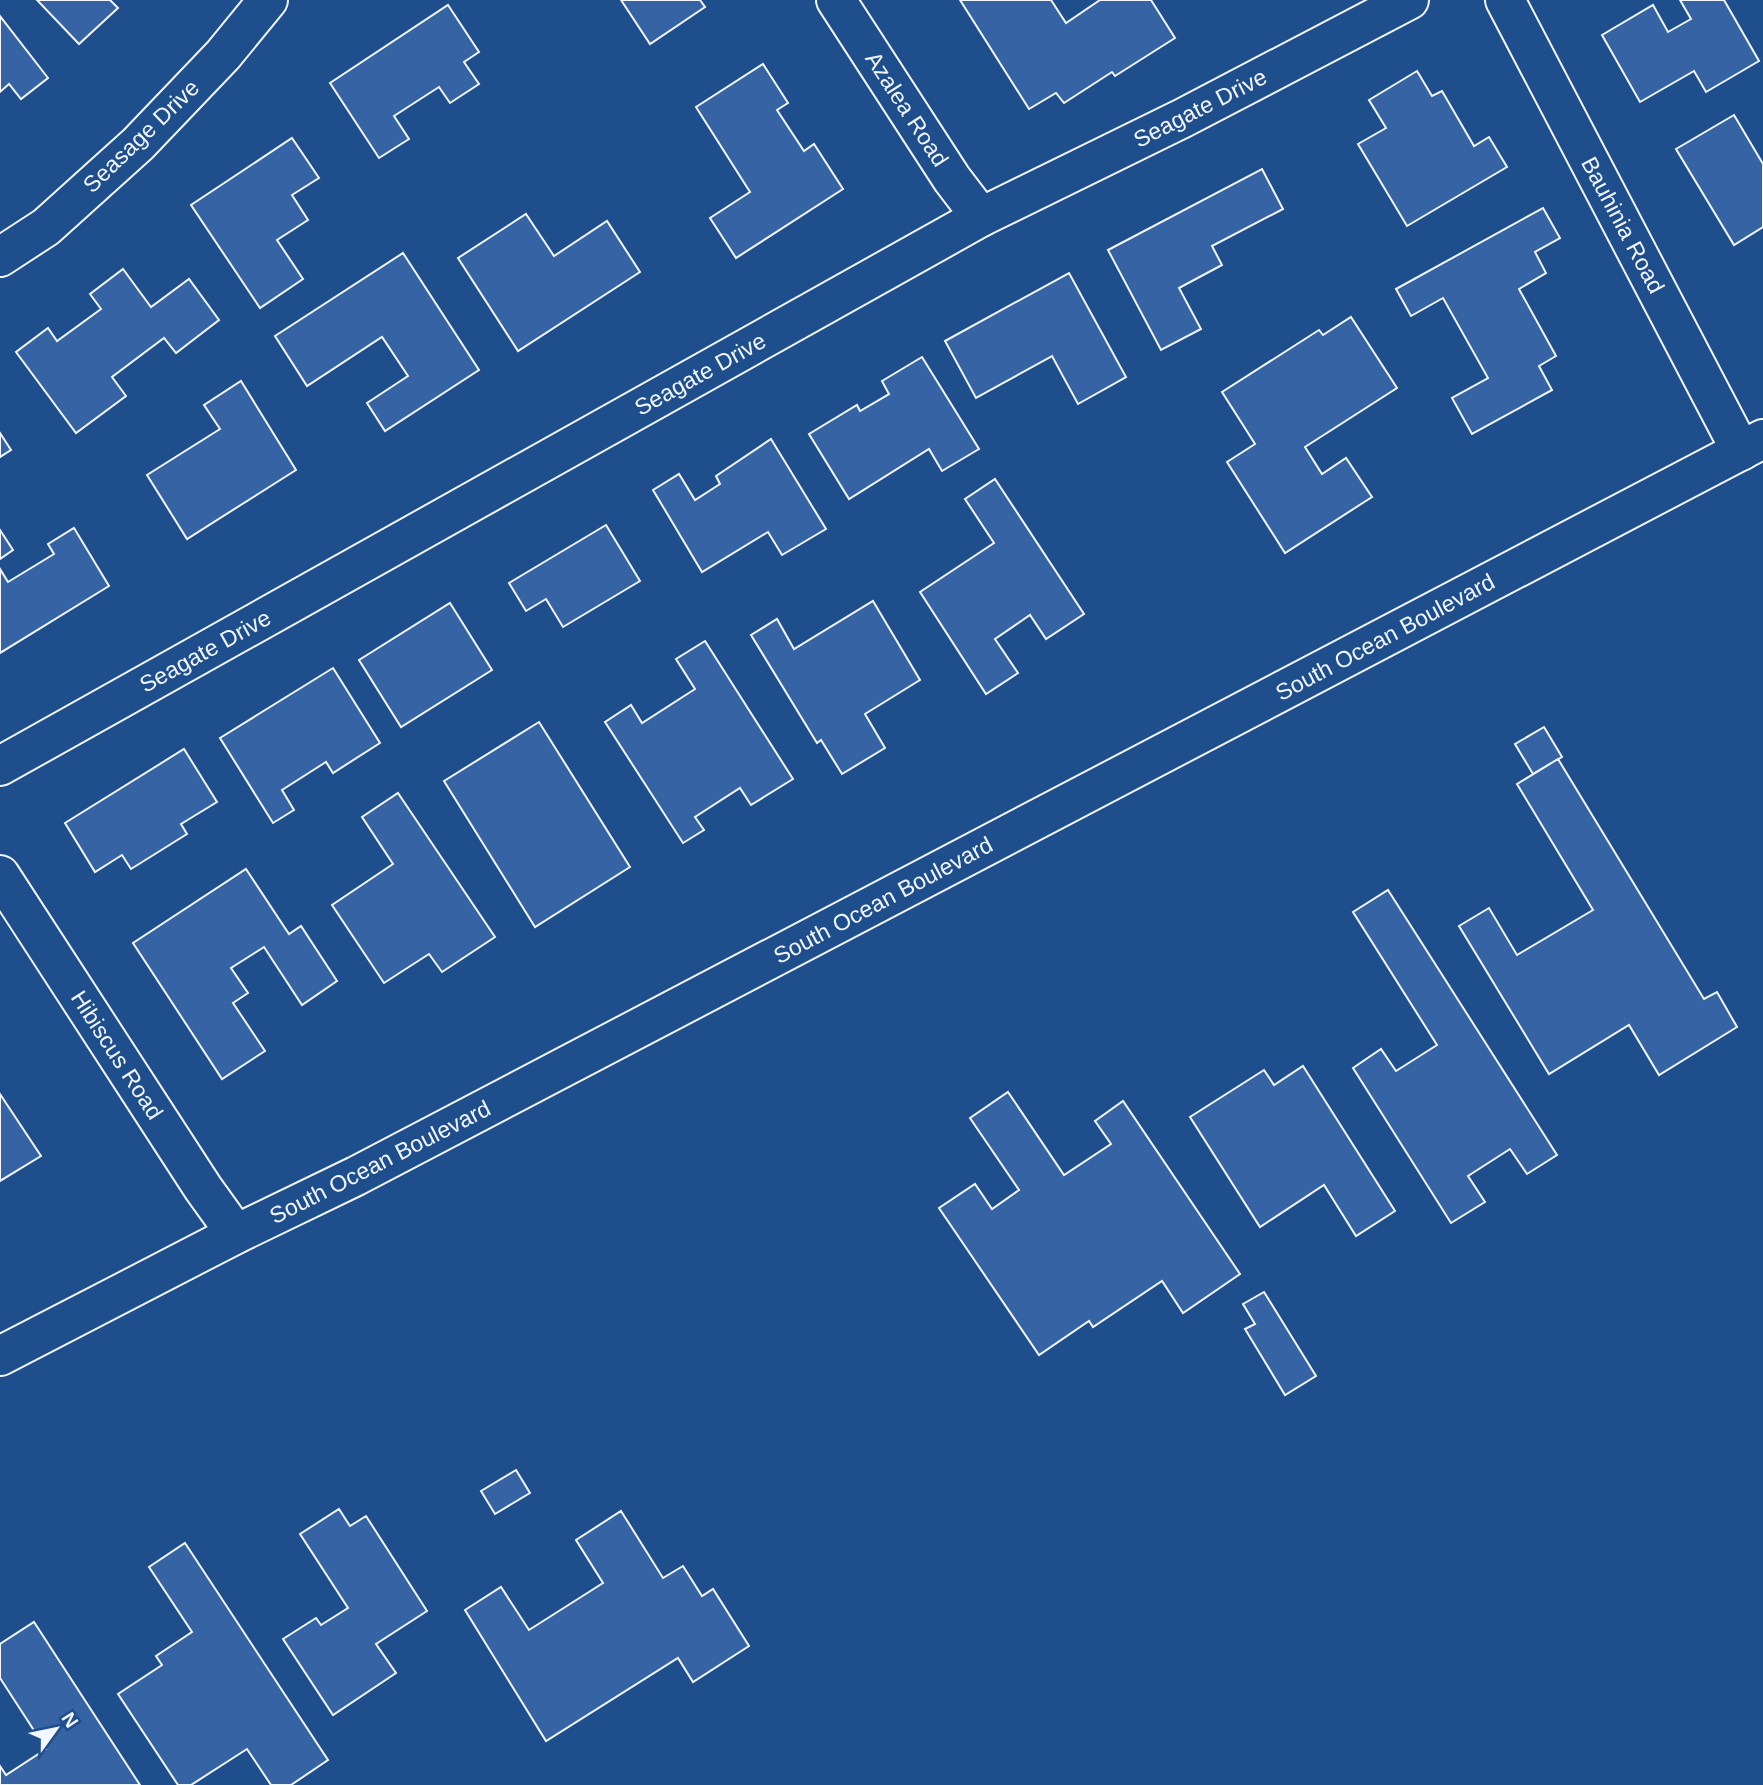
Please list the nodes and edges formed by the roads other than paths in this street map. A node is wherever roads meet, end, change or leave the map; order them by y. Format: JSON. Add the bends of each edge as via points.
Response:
{"nodes":[{"id":1,"x":268,"y":0,"type":"edge"},
{"id":2,"x":836,"y":0,"type":"edge"},
{"id":3,"x":1409,"y":0,"type":"edge"},
{"id":4,"x":1505,"y":0,"type":"edge"},
{"id":5,"x":981,"y":217,"type":"junction"},
{"id":6,"x":0,"y":257,"type":"edge"},
{"id":7,"x":1752,"y":445,"type":"edge"},
{"id":8,"x":0,"y":766,"type":"edge"},
{"id":9,"x":0,"y":875,"type":"edge"},
{"id":10,"x":236,"y":1234,"type":"junction"},
{"id":11,"x":0,"y":1356,"type":"edge"}],
"edges":[{"from":1,"to":6,"type":"street","name":"Seasage Drive","via":[[138,144],[46,227]]},
{"from":2,"to":5,"type":"street","name":"Azalea Road"},
{"from":3,"to":5,"type":"street","name":"Seagate Drive"},
{"from":4,"to":7,"type":"street","name":"Bauhinia Road"},
{"from":5,"to":8,"type":"street","name":"Seagate Drive"},
{"from":7,"to":10,"type":"street","name":"South Ocean Boulevard","via":[[356,1176]]},
{"from":9,"to":10,"type":"street","name":"Hibiscus Road"},
{"from":10,"to":11,"type":"street","name":"South Ocean Boulevard"}]}
